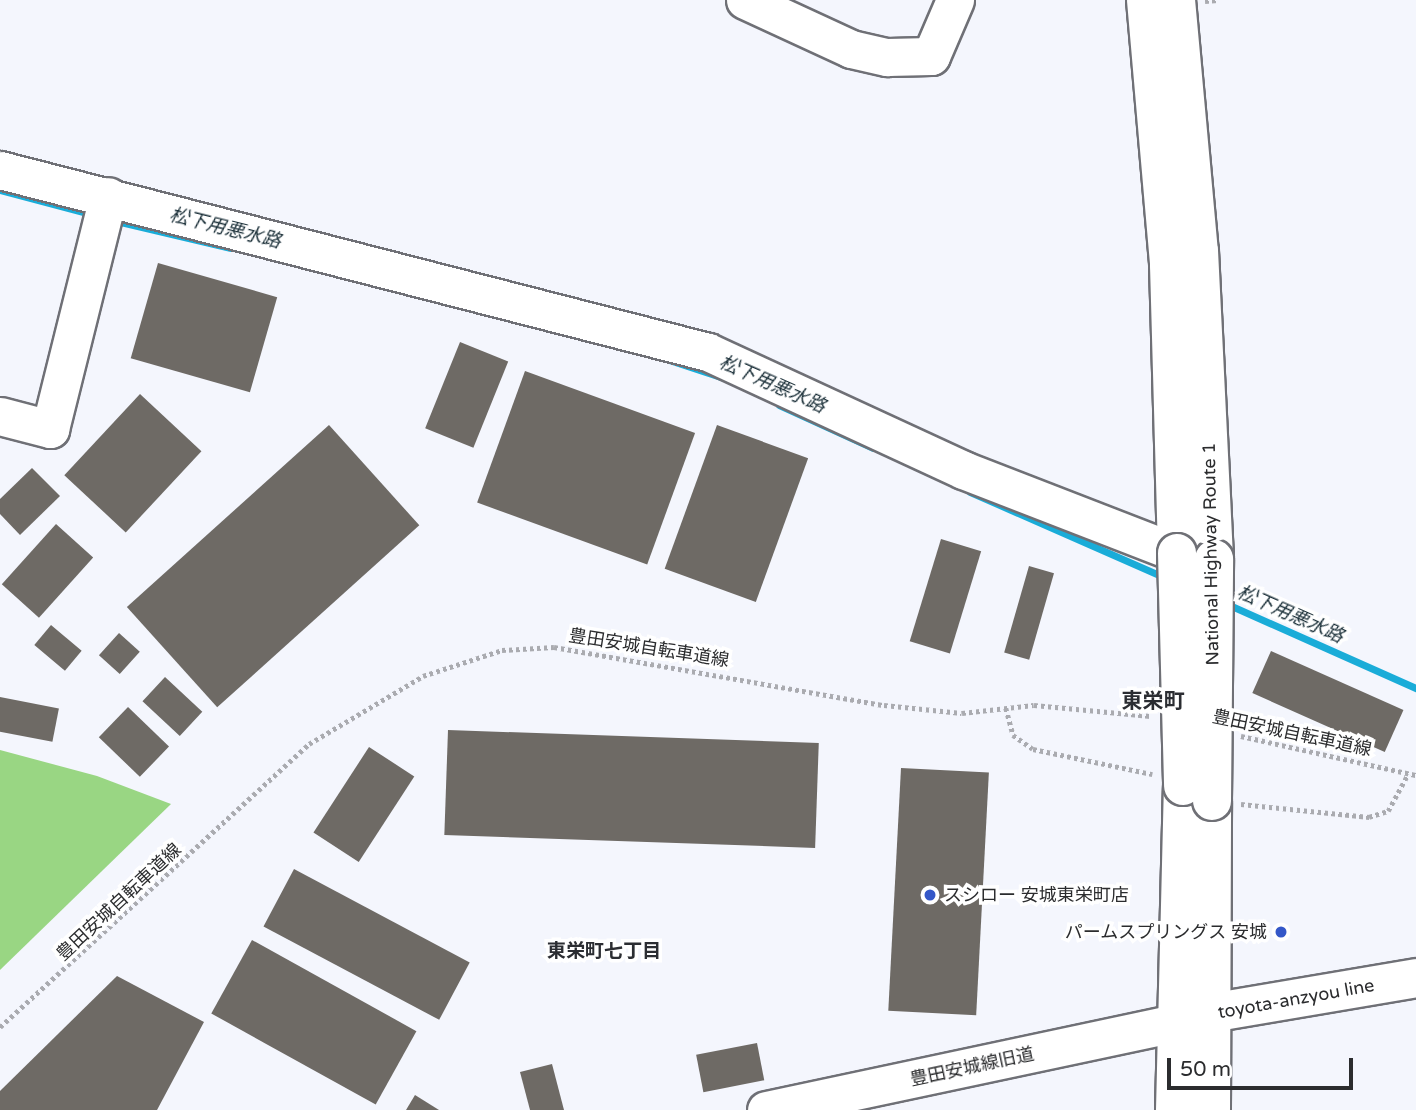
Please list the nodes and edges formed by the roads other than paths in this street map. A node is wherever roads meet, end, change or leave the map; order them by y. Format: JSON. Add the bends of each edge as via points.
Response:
{"nodes":[{"id":1,"x":745,"y":0,"type":"edge"},
{"id":2,"x":955,"y":0,"type":"edge"},
{"id":3,"x":1146,"y":0,"type":"edge"},
{"id":4,"x":1176,"y":0,"type":"edge"},
{"id":5,"x":0,"y":170,"type":"edge"},
{"id":6,"x":104,"y":210,"type":"junction"},
{"id":7,"x":0,"y":416,"type":"edge"},
{"id":8,"x":1177,"y":553,"type":"junction"},
{"id":9,"x":1198,"y":793,"type":"junction"},
{"id":10,"x":1416,"y":978,"type":"edge"},
{"id":11,"x":1194,"y":1018,"type":"junction"},
{"id":12,"x":766,"y":1110,"type":"edge"},
{"id":13,"x":1175,"y":1110,"type":"edge"},
{"id":14,"x":1211,"y":1110,"type":"edge"}],
"edges":[{"from":1,"to":2,"type":"street","via":[[851,49],[898,57],[931,56]]},
{"from":3,"to":8,"type":"main road","name":"National Highway Route 1","via":[[1169,265]]},
{"from":4,"to":9,"type":"main road","name":"National Highway Route 1","bridge":true,"via":[[1199,251],[1214,559]]},
{"from":5,"to":6,"type":"street"},
{"from":6,"to":7,"type":"street","via":[[50,429]]},
{"from":6,"to":8,"type":"street","via":[[708,352],[963,470]]},
{"from":8,"to":9,"type":"main road","name":"National Highway Route 1","bridge":true},
{"from":9,"to":11,"type":"main road","name":"National Highway Route 1"},
{"from":10,"to":11,"type":"main road","name":"toyota-anzyou line"},
{"from":11,"to":12,"type":"street","name":"豊田安城線旧道"},
{"from":11,"to":13,"type":"main road","name":"National Highway Route 1"},
{"from":11,"to":14,"type":"main road","name":"National Highway Route 1"}]}
